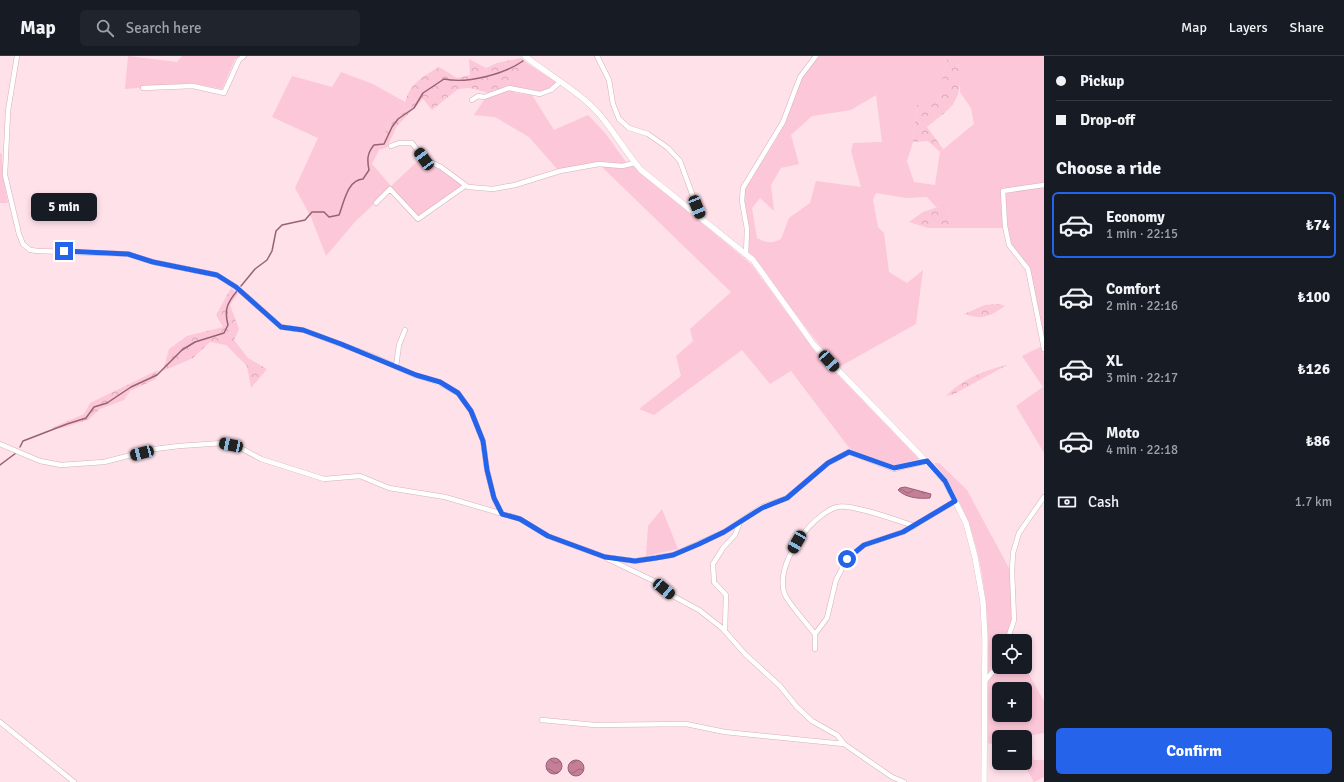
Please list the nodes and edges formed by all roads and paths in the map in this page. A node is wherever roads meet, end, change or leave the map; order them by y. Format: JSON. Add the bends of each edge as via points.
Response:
{"nodes":[{"id":1,"x":17,"y":56,"type":"edge"},
{"id":2,"x":244,"y":56,"type":"edge"},
{"id":3,"x":525,"y":56,"type":"edge"},
{"id":4,"x":597,"y":56,"type":"edge"},
{"id":5,"x":816,"y":56,"type":"edge"},
{"id":6,"x":560,"y":82,"type":"junction"},
{"id":7,"x":143,"y":88,"type":"dead end"},
{"id":8,"x":472,"y":100,"type":"dead end"},
{"id":9,"x":391,"y":146,"type":"dead end"},
{"id":10,"x":635,"y":163,"type":"junction"},
{"id":11,"x":1044,"y":185,"type":"edge"},
{"id":12,"x":465,"y":186,"type":"junction"},
{"id":13,"x":376,"y":203,"type":"dead end"},
{"id":14,"x":702,"y":219,"type":"junction"},
{"id":15,"x":746,"y":255,"type":"junction"},
{"id":16,"x":405,"y":330,"type":"dead end"},
{"id":17,"x":1044,"y":349,"type":"edge"},
{"id":18,"x":396,"y":366,"type":"junction"},
{"id":19,"x":0,"y":444,"type":"edge"},
{"id":20,"x":927,"y":461,"type":"junction"},
{"id":21,"x":1044,"y":497,"type":"edge"},
{"id":22,"x":955,"y":501,"type":"junction"},
{"id":23,"x":502,"y":514,"type":"junction"},
{"id":24,"x":740,"y":522,"type":"junction"},
{"id":25,"x":914,"y":526,"type":"junction"},
{"id":26,"x":605,"y":557,"type":"junction"},
{"id":27,"x":725,"y":630,"type":"junction"},
{"id":28,"x":815,"y":634,"type":"junction"},
{"id":29,"x":1009,"y":634,"type":"edge"},
{"id":30,"x":815,"y":649,"type":"dead end"},
{"id":31,"x":992,"y":672,"type":"edge"},
{"id":32,"x":985,"y":681,"type":"junction"},
{"id":33,"x":542,"y":720,"type":"dead end"},
{"id":34,"x":0,"y":722,"type":"edge"},
{"id":35,"x":844,"y":744,"type":"junction"},
{"id":36,"x":74,"y":782,"type":"edge"},
{"id":37,"x":904,"y":782,"type":"edge"},
{"id":38,"x":984,"y":782,"type":"edge"}],
"edges":[{"from":1,"to":18,"type":"street","via":[[8,111],[5,175],[19,234],[23,244],[30,250],[128,254],[153,262],[217,275],[236,287],[281,327],[303,330]]},
{"from":2,"to":7,"type":"street","via":[[239,60],[224,93],[193,86]]},
{"from":3,"to":6,"type":"street"},
{"from":4,"to":14,"type":"street","via":[[610,80],[613,104],[619,120],[629,128],[648,134],[668,148],[680,161]]},
{"from":5,"to":15,"type":"street","via":[[800,76],[783,122],[743,188],[742,201],[747,229]]},
{"from":6,"to":8,"type":"street","via":[[551,90],[540,94],[509,88]]},
{"from":6,"to":10,"type":"street","via":[[600,114]]},
{"from":9,"to":12,"type":"street","via":[[412,143],[424,159],[441,167]]},
{"from":10,"to":12,"type":"street","via":[[622,166],[598,164],[493,189]]},
{"from":10,"to":14,"type":"street"},
{"from":11,"to":17,"type":"street","via":[[1003,191],[1003,203],[1004,226],[1009,245],[1028,269]]},
{"from":12,"to":13,"type":"street","via":[[418,219],[390,189]]},
{"from":14,"to":15,"type":"street"},
{"from":15,"to":20,"type":"street","via":[[753,260],[814,345]]},
{"from":16,"to":18,"type":"street","via":[[399,345]]},
{"from":18,"to":23,"type":"street","via":[[440,382],[458,393],[471,411],[483,441],[494,498]]},
{"from":19,"to":23,"type":"street","via":[[40,461],[61,465],[104,462],[155,449],[223,444],[239,447],[261,459],[324,479],[360,476],[389,488],[445,497]]},
{"from":20,"to":22,"type":"street","via":[[945,481]]},
{"from":20,"to":24,"type":"street","via":[[894,468],[849,452],[828,463],[787,498],[762,508]]},
{"from":21,"to":29,"type":"street","via":[[1019,533],[1013,553],[1014,620]]},
{"from":22,"to":25,"type":"street"},
{"from":22,"to":32,"type":"street","via":[[966,523],[976,557],[983,602]]},
{"from":23,"to":26,"type":"street","via":[[520,519],[548,536]]},
{"from":24,"to":26,"type":"street","via":[[673,555],[635,561]]},
{"from":24,"to":27,"type":"street","via":[[735,535],[713,564],[714,582],[726,595]]},
{"from":25,"to":28,"type":"street","via":[[864,545],[847,559],[836,580],[827,618]]},
{"from":25,"to":28,"type":"street","via":[[881,514],[838,506],[824,513],[802,534],[792,551],[782,579],[785,595]]},
{"from":26,"to":27,"type":"street","via":[[656,582],[672,596],[699,610]]},
{"from":27,"to":35,"type":"street","via":[[746,655],[780,686],[812,721],[837,735]]},
{"from":28,"to":30,"type":"street"},
{"from":31,"to":32,"type":"street"},
{"from":32,"to":38,"type":"street"},
{"from":33,"to":35,"type":"street","via":[[595,725],[686,724],[726,732]]},
{"from":34,"to":36,"type":"street"},
{"from":35,"to":37,"type":"street"}]}
